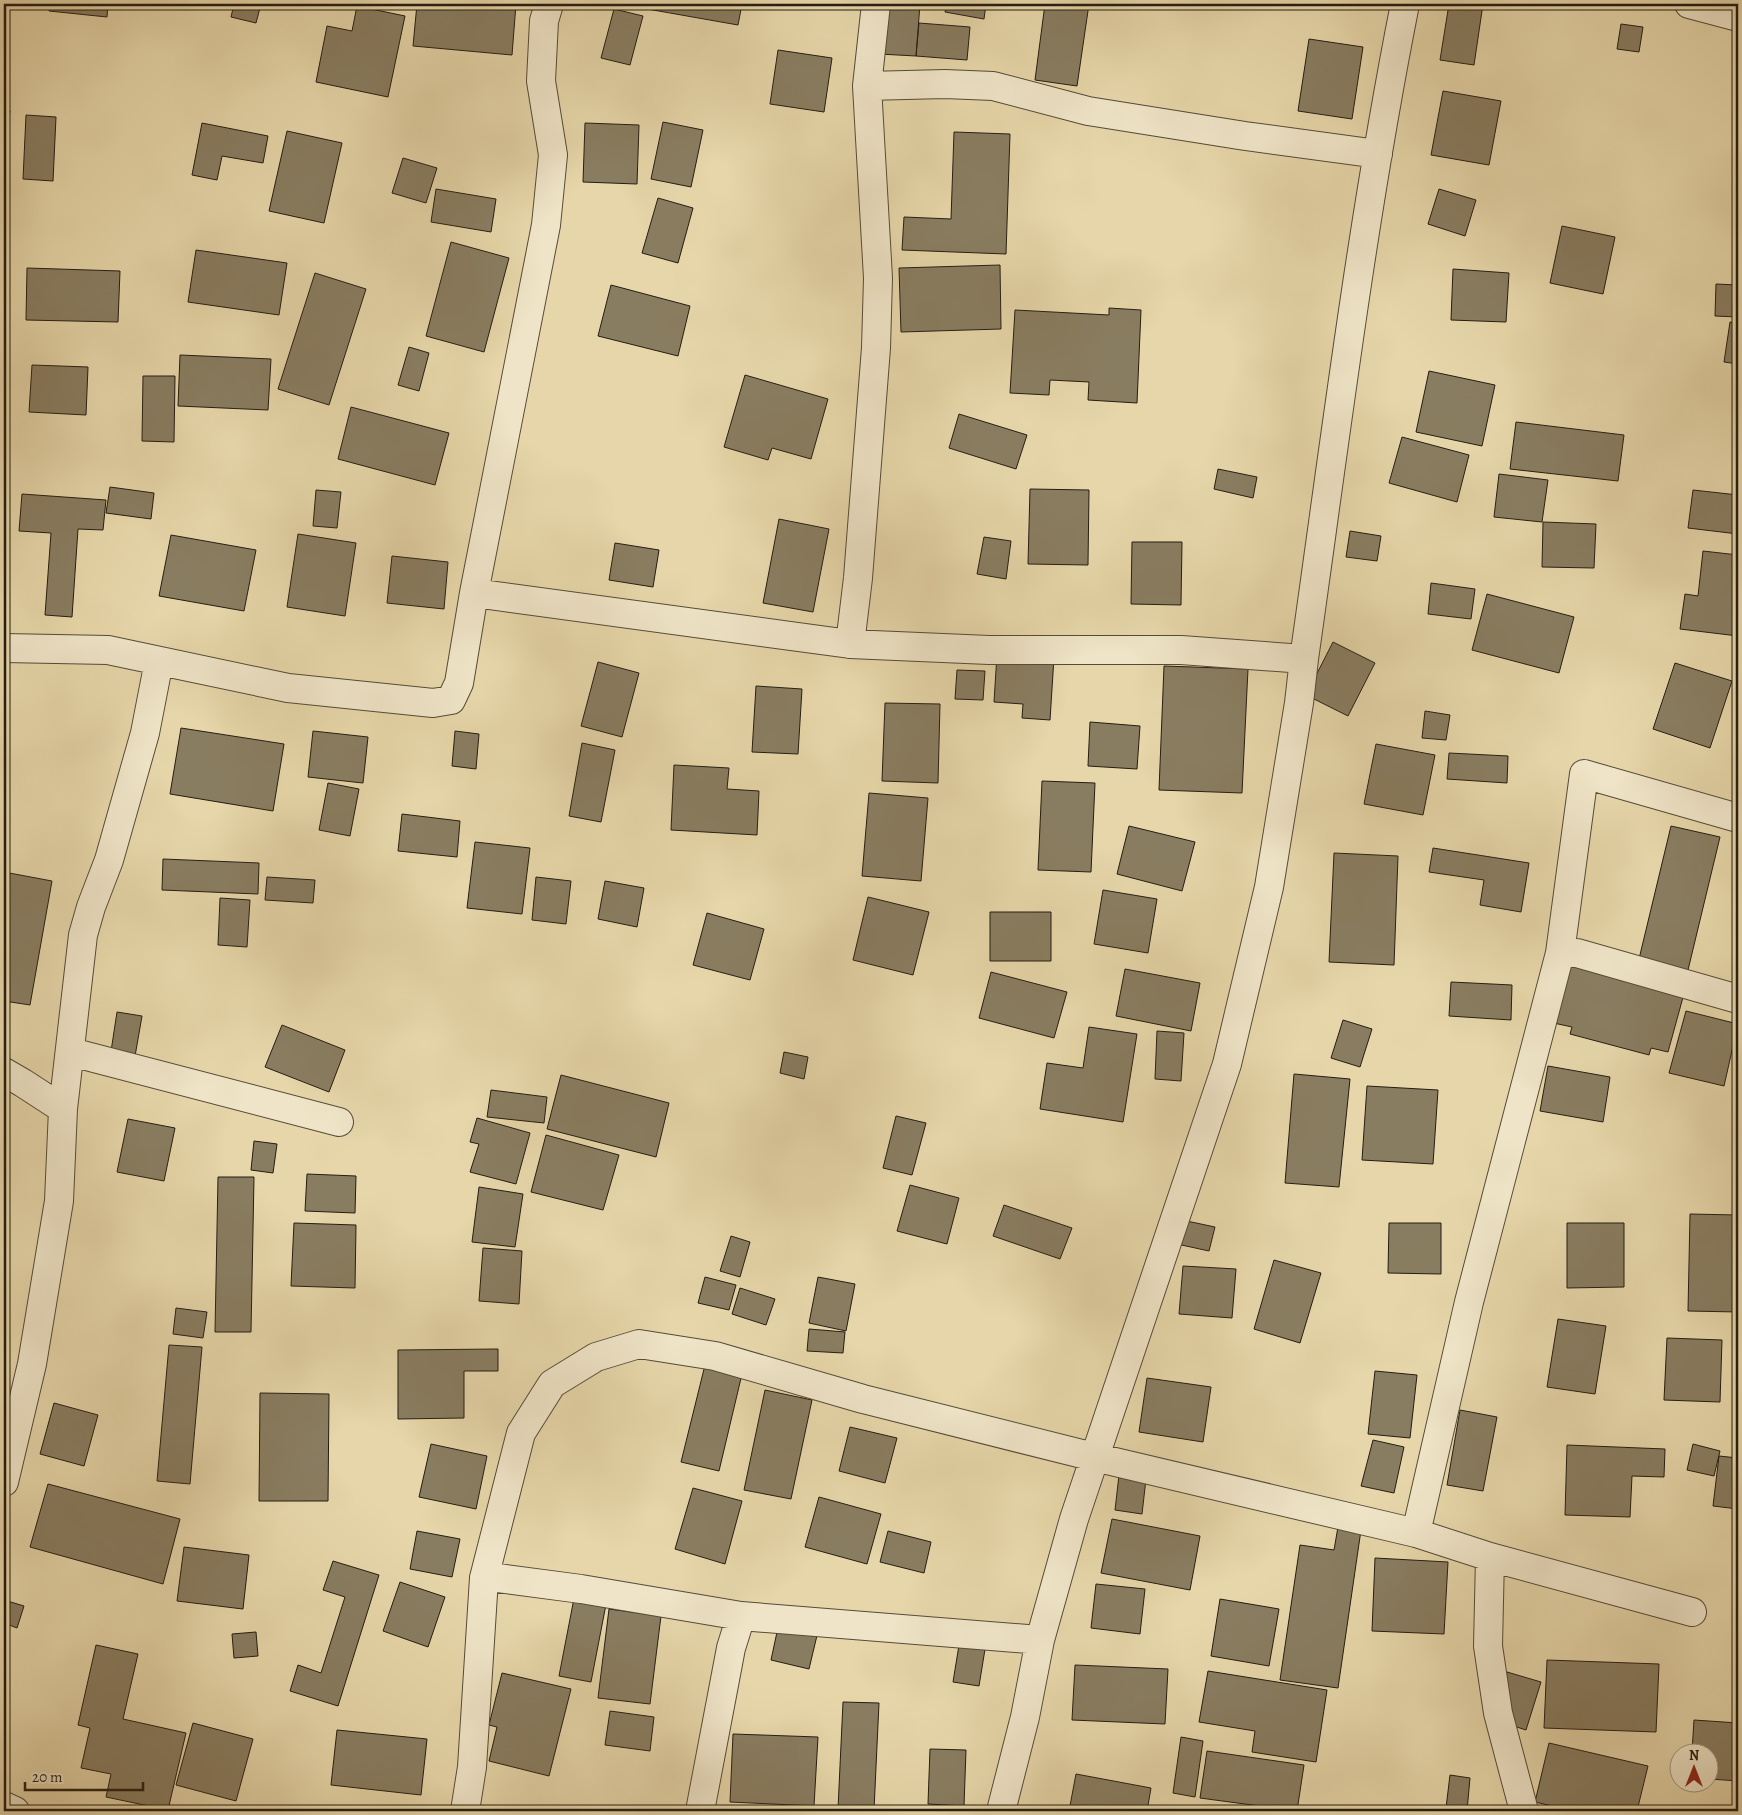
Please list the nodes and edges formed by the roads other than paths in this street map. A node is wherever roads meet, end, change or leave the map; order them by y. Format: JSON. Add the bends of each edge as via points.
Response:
{"nodes":[{"id":1,"x":549,"y":4,"type":"edge"},
{"id":2,"x":876,"y":4,"type":"edge"},
{"id":3,"x":1405,"y":4,"type":"edge"},
{"id":4,"x":1689,"y":4,"type":"edge"},
{"id":5,"x":1738,"y":17,"type":"edge"},
{"id":6,"x":867,"y":86,"type":"junction"},
{"id":7,"x":1378,"y":154,"type":"junction"},
{"id":8,"x":474,"y":592,"type":"junction"},
{"id":9,"x":850,"y":644,"type":"junction"},
{"id":10,"x":4,"y":648,"type":"edge"},
{"id":11,"x":1304,"y":659,"type":"junction"},
{"id":12,"x":159,"y":661,"type":"junction"},
{"id":13,"x":1738,"y":818,"type":"edge"},
{"id":14,"x":1560,"y":953,"type":"junction"},
{"id":15,"x":1738,"y":999,"type":"edge"},
{"id":16,"x":71,"y":1052,"type":"junction"},
{"id":17,"x":4,"y":1072,"type":"edge"},
{"id":18,"x":63,"y":1109,"type":"junction"},
{"id":19,"x":340,"y":1122,"type":"dead end"},
{"id":20,"x":1094,"y":1457,"type":"junction"},
{"id":21,"x":5,"y":1471,"type":"edge"},
{"id":22,"x":1416,"y":1533,"type":"junction"},
{"id":23,"x":1490,"y":1557,"type":"junction"},
{"id":24,"x":484,"y":1578,"type":"junction"},
{"id":25,"x":1692,"y":1612,"type":"dead end"},
{"id":26,"x":741,"y":1616,"type":"junction"},
{"id":27,"x":1040,"y":1640,"type":"junction"},
{"id":28,"x":4,"y":1806,"type":"edge"},
{"id":29,"x":15,"y":1811,"type":"edge"},
{"id":30,"x":465,"y":1811,"type":"edge"},
{"id":31,"x":700,"y":1811,"type":"edge"},
{"id":32,"x":1001,"y":1811,"type":"edge"},
{"id":33,"x":1524,"y":1811,"type":"edge"}],
"edges":[{"from":1,"to":8,"type":"street","via":[[544,21],[541,81],[553,155],[546,225]]},
{"from":2,"to":6,"type":"street"},
{"from":3,"to":7,"type":"street"},
{"from":4,"to":5,"type":"street"},
{"from":6,"to":7,"type":"street","via":[[993,86],[1088,111]]},
{"from":6,"to":9,"type":"street","via":[[878,278],[876,348]]},
{"from":7,"to":11,"type":"street"},
{"from":8,"to":9,"type":"street"},
{"from":8,"to":12,"type":"street","via":[[459,683],[451,700],[433,703],[288,688]]},
{"from":9,"to":11,"type":"street","via":[[989,650],[1181,650]]},
{"from":10,"to":12,"type":"street","via":[[108,650]]},
{"from":11,"to":20,"type":"street","via":[[1269,887],[1227,1064]]},
{"from":12,"to":16,"type":"street","via":[[145,733],[109,860],[83,935]]},
{"from":13,"to":14,"type":"street","via":[[1584,774]]},
{"from":14,"to":15,"type":"street","via":[[1578,953]]},
{"from":14,"to":22,"type":"street","via":[[1469,1302]]},
{"from":16,"to":18,"type":"street"},
{"from":16,"to":19,"type":"street"},
{"from":17,"to":18,"type":"street"},
{"from":18,"to":21,"type":"street","via":[[59,1201],[48,1275],[32,1364]]},
{"from":20,"to":22,"type":"street"},
{"from":20,"to":24,"type":"street","via":[[863,1399],[715,1356],[639,1344],[596,1357],[552,1384],[522,1433]]},
{"from":20,"to":27,"type":"street"},
{"from":22,"to":23,"type":"street"},
{"from":23,"to":25,"type":"street"},
{"from":23,"to":33,"type":"street","via":[[1488,1646],[1498,1713]]},
{"from":24,"to":26,"type":"street","via":[[581,1589]]},
{"from":24,"to":30,"type":"street","via":[[472,1767]]},
{"from":26,"to":27,"type":"street"},
{"from":26,"to":31,"type":"street","via":[[730,1648]]},
{"from":27,"to":32,"type":"street"},
{"from":28,"to":29,"type":"street"}]}
